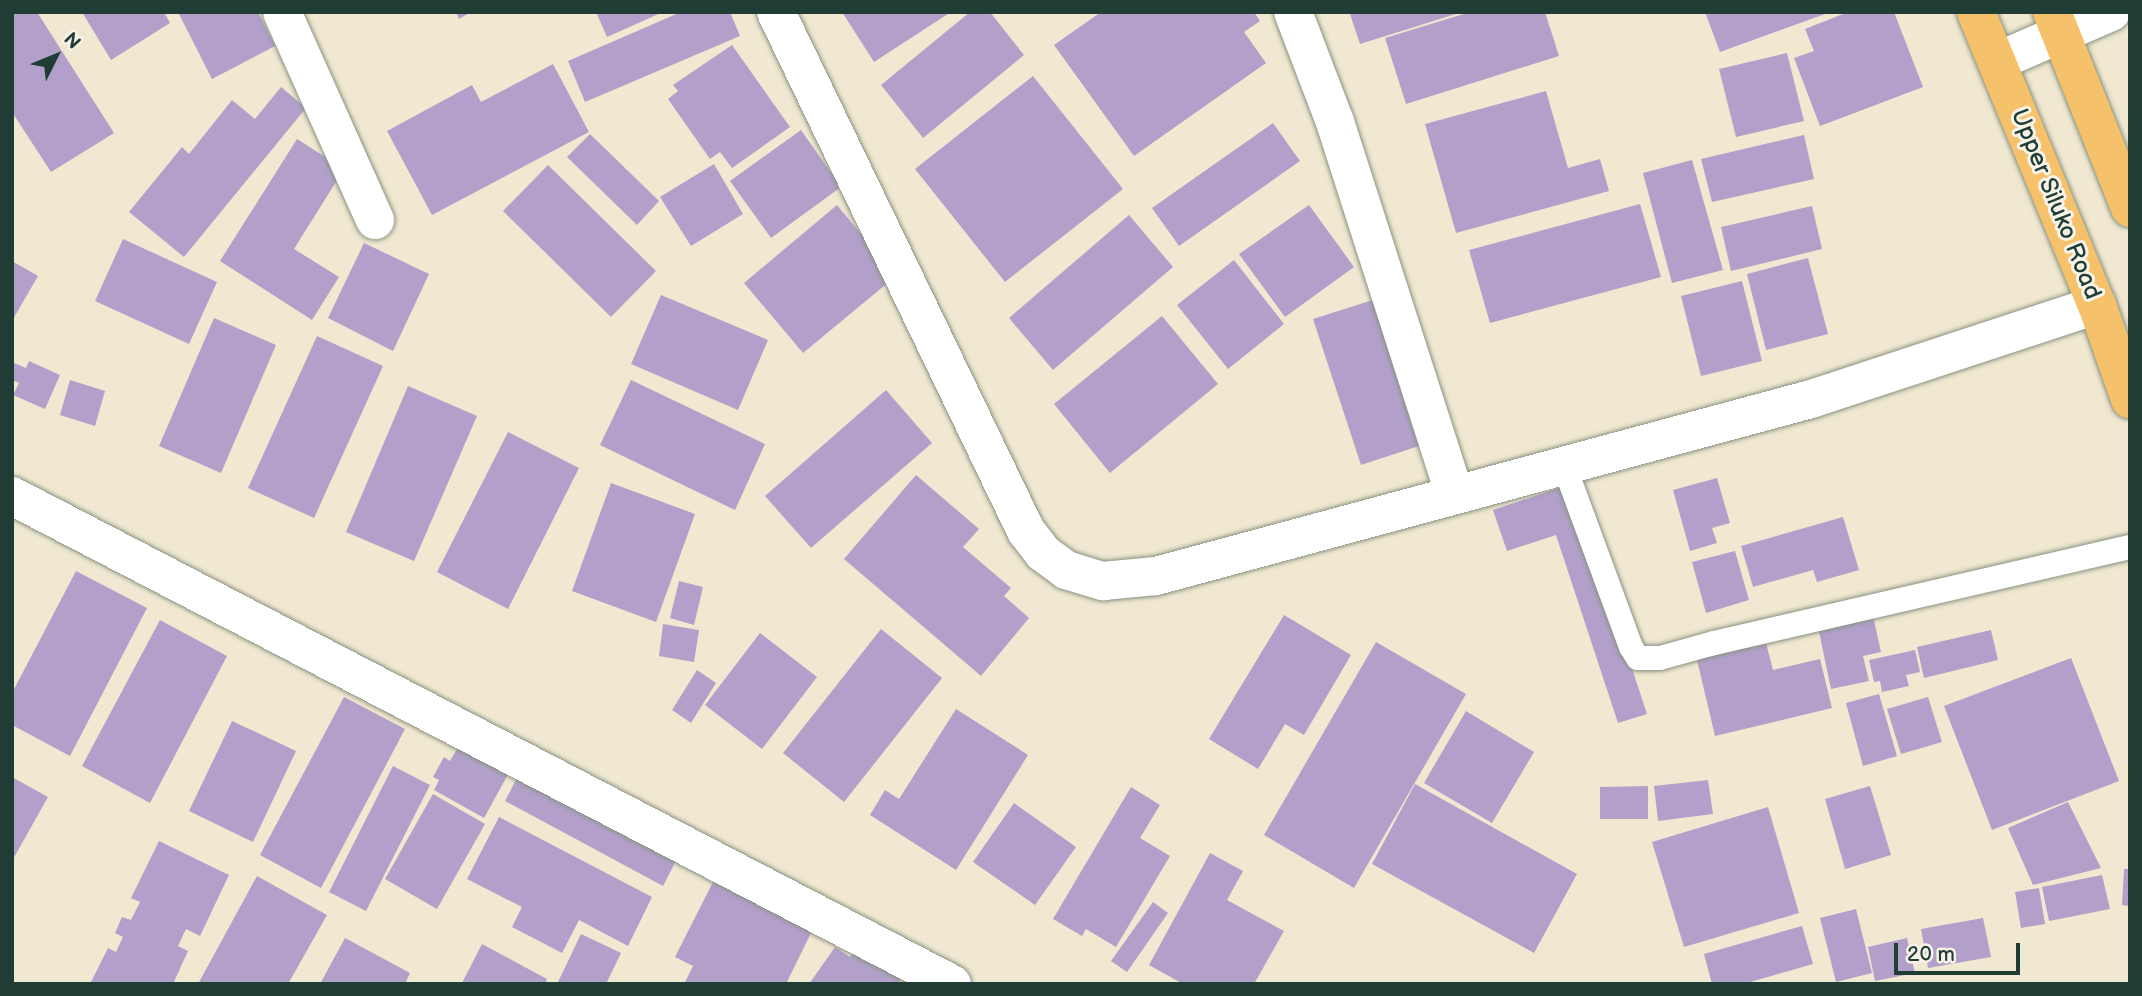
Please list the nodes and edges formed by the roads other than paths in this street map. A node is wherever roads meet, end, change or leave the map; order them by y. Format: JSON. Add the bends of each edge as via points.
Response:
{"nodes":[{"id":1,"x":282,"y":12,"type":"edge"},
{"id":2,"x":776,"y":12,"type":"edge"},
{"id":3,"x":1293,"y":12,"type":"edge"},
{"id":4,"x":1976,"y":12,"type":"edge"},
{"id":5,"x":2110,"y":12,"type":"edge"},
{"id":6,"x":2057,"y":24,"type":"edge"},
{"id":7,"x":1998,"y":61,"type":"junction"},
{"id":8,"x":2130,"y":208,"type":"edge"},
{"id":9,"x":375,"y":220,"type":"dead end"},
{"id":10,"x":2096,"y":305,"type":"junction"},
{"id":11,"x":2130,"y":399,"type":"edge"},
{"id":12,"x":1564,"y":465,"type":"junction"},
{"id":13,"x":1454,"y":494,"type":"junction"},
{"id":14,"x":12,"y":496,"type":"edge"},
{"id":15,"x":2130,"y":547,"type":"edge"},
{"id":16,"x":953,"y":984,"type":"edge"}],
"edges":[{"from":1,"to":9,"type":"street"},
{"from":2,"to":13,"type":"street","via":[[1026,531],[1043,553],[1066,570],[1103,581],[1156,576]]},
{"from":3,"to":13,"type":"street","via":[[1335,122]]},
{"from":4,"to":7,"type":"main road","name":"Upper Siluko Road"},
{"from":5,"to":6,"type":"street"},
{"from":6,"to":7,"type":"street"},
{"from":6,"to":8,"type":"main road"},
{"from":7,"to":10,"type":"main road","name":"Upper Siluko Road"},
{"from":10,"to":11,"type":"main road","name":"Upper Siluko Road"},
{"from":10,"to":12,"type":"street","via":[[1811,399]]},
{"from":12,"to":13,"type":"street"},
{"from":12,"to":15,"type":"lane","via":[[1638,658],[1660,658]]},
{"from":14,"to":16,"type":"street"}]}
